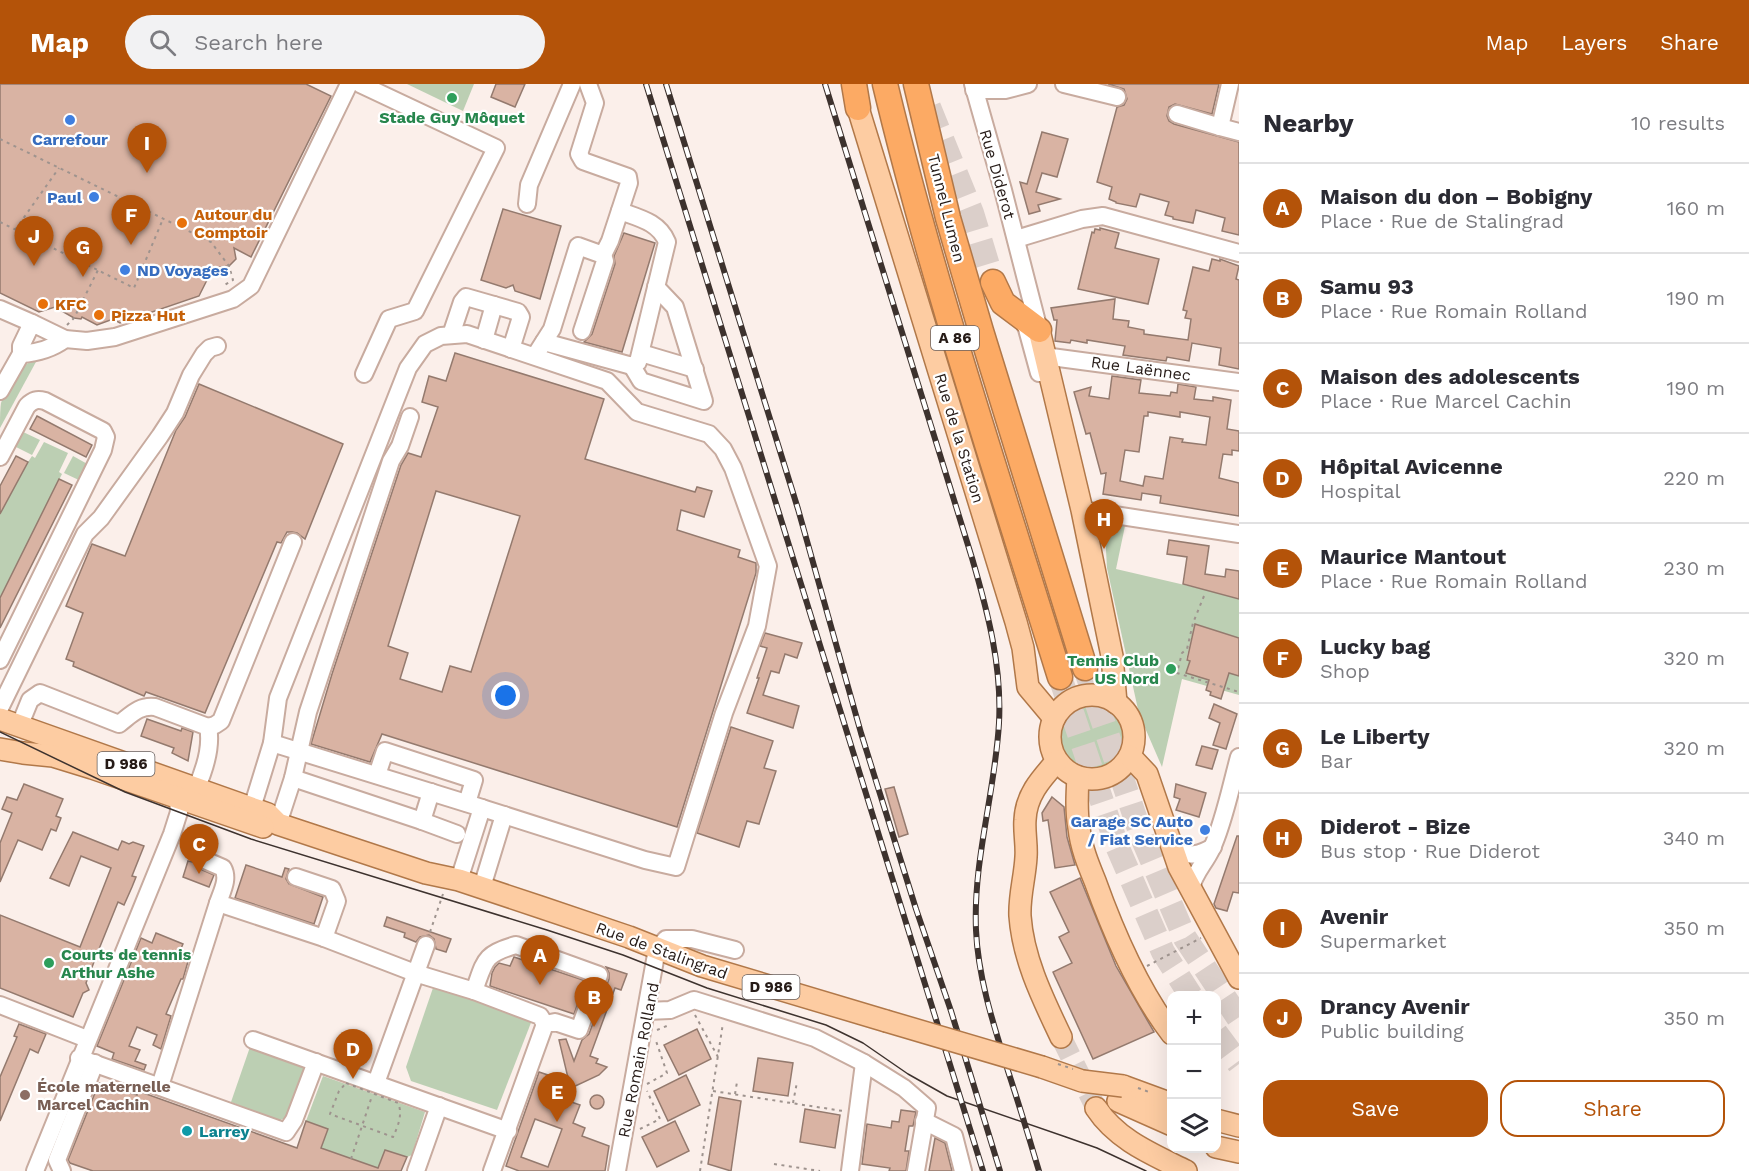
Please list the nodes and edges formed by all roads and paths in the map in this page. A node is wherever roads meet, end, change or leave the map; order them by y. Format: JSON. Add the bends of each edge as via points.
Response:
{"nodes":[{"id":1,"x":349,"y":84,"type":"edge"},
{"id":2,"x":360,"y":84,"type":"edge"},
{"id":3,"x":572,"y":84,"type":"edge"},
{"id":4,"x":588,"y":84,"type":"edge"},
{"id":5,"x":853,"y":84,"type":"edge"},
{"id":6,"x":885,"y":84,"type":"edge"},
{"id":7,"x":916,"y":84,"type":"edge"},
{"id":8,"x":1028,"y":84,"type":"edge"},
{"id":9,"x":1064,"y":84,"type":"edge"},
{"id":10,"x":1230,"y":84,"type":"edge"},
{"id":11,"x":974,"y":87,"type":"edge"},
{"id":12,"x":1117,"y":97,"type":"dead end"},
{"id":13,"x":858,"y":108,"type":"joint"},
{"id":14,"x":1177,"y":114,"type":"dead end"},
{"id":15,"x":1220,"y":127,"type":"junction"},
{"id":16,"x":1239,"y":132,"type":"edge"},
{"id":17,"x":0,"y":139,"type":"edge"},
{"id":18,"x":59,"y":168,"type":"junction"},
{"id":19,"x":526,"y":204,"type":"dead end"},
{"id":20,"x":620,"y":211,"type":"junction"},
{"id":21,"x":163,"y":219,"type":"junction"},
{"id":22,"x":0,"y":222,"type":"edge"},
{"id":23,"x":15,"y":230,"type":"junction"},
{"id":24,"x":1016,"y":239,"type":"junction"},
{"id":25,"x":1239,"y":253,"type":"edge"},
{"id":26,"x":603,"y":255,"type":"junction"},
{"id":27,"x":1022,"y":263,"type":"junction"},
{"id":28,"x":229,"y":266,"type":"dead end"},
{"id":29,"x":98,"y":270,"type":"junction"},
{"id":30,"x":993,"y":282,"type":"tunnel mouth"},
{"id":31,"x":656,"y":287,"type":"junction"},
{"id":32,"x":494,"y":305,"type":"junction"},
{"id":33,"x":0,"y":309,"type":"edge"},
{"id":34,"x":32,"y":323,"type":"junction"},
{"id":35,"x":1030,"y":323,"type":"junction"},
{"id":36,"x":582,"y":331,"type":"dead end"},
{"id":37,"x":64,"y":334,"type":"junction"},
{"id":38,"x":451,"y":335,"type":"junction"},
{"id":39,"x":484,"y":340,"type":"junction"},
{"id":40,"x":544,"y":342,"type":"junction"},
{"id":41,"x":217,"y":346,"type":"dead end"},
{"id":42,"x":511,"y":349,"type":"junction"},
{"id":43,"x":21,"y":354,"type":"junction"},
{"id":44,"x":1044,"y":356,"type":"junction"},
{"id":45,"x":535,"y":357,"type":"junction"},
{"id":46,"x":636,"y":359,"type":"junction"},
{"id":47,"x":695,"y":369,"type":"junction"},
{"id":48,"x":364,"y":374,"type":"dead end"},
{"id":49,"x":1239,"y":382,"type":"edge"},
{"id":50,"x":0,"y":391,"type":"edge"},
{"id":51,"x":1054,"y":392,"type":"junction"},
{"id":52,"x":410,"y":417,"type":"dead end"},
{"id":53,"x":0,"y":457,"type":"edge"},
{"id":54,"x":1082,"y":510,"type":"junction"},
{"id":55,"x":1239,"y":534,"type":"edge"},
{"id":56,"x":293,"y":542,"type":"dead end"},
{"id":57,"x":1204,"y":596,"type":"dead end"},
{"id":58,"x":0,"y":660,"type":"edge"},
{"id":59,"x":1112,"y":664,"type":"junction"},
{"id":60,"x":1085,"y":668,"type":"tunnel mouth"},
{"id":61,"x":1060,"y":677,"type":"tunnel mouth"},
{"id":62,"x":1239,"y":693,"type":"edge"},
{"id":63,"x":1090,"y":695,"type":"junction"},
{"id":64,"x":1116,"y":703,"type":"junction"},
{"id":65,"x":0,"y":708,"type":"edge"},
{"id":66,"x":1054,"y":718,"type":"junction"},
{"id":67,"x":10,"y":723,"type":"edge"},
{"id":68,"x":208,"y":727,"type":"junction"},
{"id":69,"x":272,"y":743,"type":"junction"},
{"id":70,"x":0,"y":748,"type":"edge"},
{"id":71,"x":300,"y":751,"type":"junction"},
{"id":72,"x":1130,"y":756,"type":"junction"},
{"id":73,"x":1239,"y":758,"type":"edge"},
{"id":74,"x":1056,"y":761,"type":"junction"},
{"id":75,"x":377,"y":775,"type":"junction"},
{"id":76,"x":1078,"y":777,"type":"junction"},
{"id":77,"x":293,"y":778,"type":"junction"},
{"id":78,"x":182,"y":789,"type":"junction"},
{"id":79,"x":431,"y":792,"type":"junction"},
{"id":80,"x":475,"y":806,"type":"junction"},
{"id":81,"x":252,"y":808,"type":"junction"},
{"id":82,"x":504,"y":815,"type":"junction"},
{"id":83,"x":422,"y":821,"type":"junction"},
{"id":84,"x":278,"y":824,"type":"junction"},
{"id":85,"x":457,"y":834,"type":"dead end"},
{"id":86,"x":1213,"y":847,"type":"junction"},
{"id":87,"x":1175,"y":851,"type":"junction"},
{"id":88,"x":207,"y":861,"type":"dead end"},
{"id":89,"x":296,"y":877,"type":"dead end"},
{"id":90,"x":453,"y":879,"type":"junction"},
{"id":91,"x":482,"y":888,"type":"junction"},
{"id":92,"x":1190,"y":890,"type":"junction"},
{"id":93,"x":218,"y":903,"type":"junction"},
{"id":94,"x":1207,"y":935,"type":"dead end"},
{"id":95,"x":324,"y":938,"type":"junction"},
{"id":96,"x":427,"y":941,"type":"joint"},
{"id":97,"x":657,"y":949,"type":"junction"},
{"id":98,"x":735,"y":950,"type":"dead end"},
{"id":99,"x":1148,"y":966,"type":"dead end"},
{"id":100,"x":415,"y":973,"type":"junction"},
{"id":101,"x":1239,"y":978,"type":"edge"},
{"id":102,"x":474,"y":991,"type":"junction"},
{"id":103,"x":689,"y":1002,"type":"junction"},
{"id":104,"x":0,"y":1005,"type":"edge"},
{"id":105,"x":725,"y":1010,"type":"junction"},
{"id":106,"x":651,"y":1011,"type":"junction"},
{"id":107,"x":544,"y":1024,"type":"junction"},
{"id":108,"x":1167,"y":1028,"type":"edge"},
{"id":109,"x":1060,"y":1037,"type":"tunnel mouth"},
{"id":110,"x":87,"y":1039,"type":"junction"},
{"id":111,"x":253,"y":1041,"type":"dead end"},
{"id":112,"x":718,"y":1057,"type":"junction"},
{"id":113,"x":87,"y":1060,"type":"junction"},
{"id":114,"x":316,"y":1062,"type":"junction"},
{"id":115,"x":864,"y":1063,"type":"junction"},
{"id":116,"x":737,"y":1082,"type":"dead end"},
{"id":117,"x":796,"y":1082,"type":"dead end"},
{"id":118,"x":160,"y":1086,"type":"junction"},
{"id":119,"x":374,"y":1088,"type":"junction"},
{"id":120,"x":712,"y":1091,"type":"junction"},
{"id":121,"x":1121,"y":1093,"type":"junction"},
{"id":122,"x":1167,"y":1093,"type":"edge"},
{"id":123,"x":735,"y":1094,"type":"junction"},
{"id":124,"x":794,"y":1103,"type":"junction"},
{"id":125,"x":1167,"y":1103,"type":"edge"},
{"id":126,"x":439,"y":1106,"type":"junction"},
{"id":127,"x":1096,"y":1108,"type":"tunnel mouth"},
{"id":128,"x":858,"y":1113,"type":"junction"},
{"id":129,"x":924,"y":1121,"type":"junction"},
{"id":130,"x":1221,"y":1121,"type":"edge"},
{"id":131,"x":1167,"y":1122,"type":"edge"},
{"id":132,"x":362,"y":1125,"type":"junction"},
{"id":133,"x":1239,"y":1126,"type":"edge"},
{"id":134,"x":508,"y":1131,"type":"junction"},
{"id":135,"x":623,"y":1136,"type":"junction"},
{"id":136,"x":1221,"y":1148,"type":"edge"},
{"id":137,"x":1239,"y":1152,"type":"edge"},
{"id":138,"x":351,"y":1159,"type":"dead end"},
{"id":139,"x":774,"y":1164,"type":"dead end"},
{"id":140,"x":35,"y":1171,"type":"edge"},
{"id":141,"x":62,"y":1171,"type":"edge"},
{"id":142,"x":416,"y":1171,"type":"edge"},
{"id":143,"x":492,"y":1171,"type":"edge"},
{"id":144,"x":617,"y":1171,"type":"edge"},
{"id":145,"x":700,"y":1171,"type":"edge"},
{"id":146,"x":820,"y":1171,"type":"edge"},
{"id":147,"x":850,"y":1171,"type":"edge"},
{"id":148,"x":916,"y":1171,"type":"edge"},
{"id":149,"x":963,"y":1171,"type":"edge"},
{"id":150,"x":1186,"y":1171,"type":"edge"}],
"edges":[{"from":1,"to":37,"type":"street","via":[[251,286],[233,299],[115,337],[87,341]]},
{"from":2,"to":48,"type":"street","via":[[496,148],[415,311],[389,319]]},
{"from":3,"to":19,"type":"street","via":[[529,185]]},
{"from":4,"to":20,"type":"street","via":[[595,103],[579,154],[584,161],[628,177]]},
{"from":5,"to":13,"type":"highway"},
{"from":6,"to":61,"type":"highway","number":"A 86","via":[[933,268]]},
{"from":7,"to":60,"type":"highway","name":"Tunnel Lumen","number":"A 86","via":[[948,218]]},
{"from":8,"to":11,"type":"street","via":[[1005,90]]},
{"from":9,"to":12,"type":"street"},
{"from":10,"to":15,"type":"street"},
{"from":11,"to":24,"type":"street","name":"Rue Diderot"},
{"from":13,"to":66,"type":"main road","name":"Rue de la Station","via":[[1016,622],[1028,687]]},
{"from":14,"to":15,"type":"street"},
{"from":15,"to":16,"type":"street"},
{"from":17,"to":18,"type":"path"},
{"from":18,"to":21,"type":"path"},
{"from":18,"to":23,"type":"path"},
{"from":20,"to":26,"type":"street"},
{"from":20,"to":31,"type":"street","via":[[650,222],[663,232],[667,242]]},
{"from":21,"to":28,"type":"path","via":[[211,242]]},
{"from":21,"to":29,"type":"path","via":[[134,288]]},
{"from":22,"to":23,"type":"path"},
{"from":23,"to":29,"type":"path"},
{"from":24,"to":25,"type":"street","via":[[1103,216]]},
{"from":24,"to":27,"type":"street","name":"Rue Diderot"},
{"from":26,"to":36,"type":"street","via":[[605,261]]},
{"from":26,"to":40,"type":"street","via":[[578,246],[552,329]]},
{"from":27,"to":35,"type":"street","name":"Rue Diderot"},
{"from":27,"to":35,"type":"street","name":"Rue Diderot"},
{"from":29,"to":37,"type":"path"},
{"from":30,"to":35,"type":"highway","via":[[1004,303]]},
{"from":31,"to":46,"type":"street"},
{"from":31,"to":47,"type":"street","via":[[675,307]]},
{"from":32,"to":38,"type":"street","via":[[466,297]]},
{"from":32,"to":39,"type":"street"},
{"from":32,"to":42,"type":"street","via":[[518,312],[521,317]]},
{"from":33,"to":34,"type":"street"},
{"from":34,"to":37,"type":"street"},
{"from":34,"to":43,"type":"street"},
{"from":35,"to":44,"type":"main road","name":"Rue Diderot"},
{"from":35,"to":51,"type":"street","name":"Rue Diderot","via":[[1027,329],[1042,382]]},
{"from":37,"to":43,"type":"street","via":[[58,344]]},
{"from":38,"to":39,"type":"street","via":[[467,334]]},
{"from":38,"to":69,"type":"street","via":[[425,344],[408,368],[278,698]]},
{"from":39,"to":42,"type":"street"},
{"from":40,"to":45,"type":"street"},
{"from":40,"to":46,"type":"street"},
{"from":41,"to":65,"type":"street","via":[[210,348],[200,361],[160,436],[85,534]]},
{"from":42,"to":45,"type":"street"},
{"from":43,"to":50,"type":"street"},
{"from":44,"to":49,"type":"street","name":"Rue Laënnec"},
{"from":44,"to":51,"type":"main road","name":"Rue Diderot"},
{"from":45,"to":82,"type":"street","via":[[607,381],[637,412],[709,434],[733,468],[768,566],[757,626],[724,713],[676,867]]},
{"from":46,"to":47,"type":"street"},
{"from":46,"to":47,"type":"street","via":[[641,381],[704,401]]},
{"from":51,"to":54,"type":"main road","name":"Rue Diderot"},
{"from":52,"to":71,"type":"street","via":[[387,471],[308,712]]},
{"from":53,"to":58,"type":"street","via":[[27,406],[38,399],[103,431],[106,437]]},
{"from":54,"to":55,"type":"street"},
{"from":54,"to":59,"type":"main road","name":"Rue Diderot"},
{"from":56,"to":68,"type":"street","via":[[221,721]]},
{"from":57,"to":62,"type":"path","via":[[1177,673]]},
{"from":59,"to":63,"type":"main road"},
{"from":59,"to":64,"type":"main road","name":"Rue Diderot"},
{"from":63,"to":64,"type":"main road"},
{"from":63,"to":66,"type":"main road","via":[[1069,702]]},
{"from":64,"to":72,"type":"main road","via":[[1131,721],[1134,744]]},
{"from":66,"to":74,"type":"main road","via":[[1049,740]]},
{"from":67,"to":68,"type":"street","via":[[40,693],[119,724],[146,706]]},
{"from":67,"to":78,"type":"main road","name":"Rue de Stalingrad","number":"D 986"},
{"from":68,"to":78,"type":"street","via":[[208,749]]},
{"from":69,"to":71,"type":"street"},
{"from":69,"to":81,"type":"street"},
{"from":70,"to":78,"type":"main road","name":"Rue de Stalingrad","number":"D 986","via":[[53,756]]},
{"from":71,"to":75,"type":"street"},
{"from":71,"to":77,"type":"street"},
{"from":72,"to":76,"type":"main road","via":[[1108,776]]},
{"from":72,"to":87,"type":"main road","via":[[1147,774]]},
{"from":73,"to":86,"type":"street"},
{"from":74,"to":76,"type":"main road"},
{"from":74,"to":109,"type":"main road","via":[[1027,804],[1020,910],[1031,967]]},
{"from":75,"to":79,"type":"street"},
{"from":75,"to":80,"type":"street","via":[[385,751],[474,780]]},
{"from":76,"to":108,"type":"main road","via":[[1079,830],[1092,873],[1126,954]]},
{"from":77,"to":83,"type":"street"},
{"from":77,"to":84,"type":"street"},
{"from":78,"to":81,"type":"main road","name":"Rue de Stalingrad","number":"D 986"},
{"from":78,"to":84,"type":"main road","name":"Rue de Stalingrad","number":"D 986","via":[[264,828]]},
{"from":78,"to":110,"type":"street","via":[[172,834]]},
{"from":79,"to":80,"type":"street"},
{"from":79,"to":83,"type":"street"},
{"from":80,"to":82,"type":"street"},
{"from":80,"to":90,"type":"street","via":[[469,845]]},
{"from":81,"to":84,"type":"main road","name":"Rue de Stalingrad","number":"D 986","via":[[268,814]]},
{"from":82,"to":91,"type":"street"},
{"from":83,"to":85,"type":"street"},
{"from":84,"to":90,"type":"main road","name":"Rue de Stalingrad","number":"D 986"},
{"from":86,"to":87,"type":"street","via":[[1194,856]]},
{"from":86,"to":92,"type":"street","via":[[1195,872]]},
{"from":87,"to":92,"type":"main road"},
{"from":88,"to":93,"type":"street","via":[[226,873]]},
{"from":89,"to":95,"type":"street","via":[[332,889],[337,901]]},
{"from":90,"to":91,"type":"main road","name":"Rue de Stalingrad","number":"D 986"},
{"from":90,"to":96,"type":"path"},
{"from":91,"to":97,"type":"main road","name":"Rue de Stalingrad","number":"D 986"},
{"from":92,"to":101,"type":"main road"},
{"from":93,"to":95,"type":"street"},
{"from":93,"to":118,"type":"street"},
{"from":94,"to":99,"type":"path"},
{"from":95,"to":100,"type":"street"},
{"from":96,"to":100,"type":"street"},
{"from":97,"to":98,"type":"street","via":[[666,939],[692,939]]},
{"from":97,"to":106,"type":"street","name":"Rue Romain Rolland"},
{"from":97,"to":121,"type":"main road","name":"Rue de Stalingrad","number":"D 986","bridge":true},
{"from":100,"to":102,"type":"street"},
{"from":100,"to":119,"type":"street"},
{"from":102,"to":107,"type":"street","via":[[540,1016]]},
{"from":102,"to":107,"type":"street","via":[[484,964],[495,951],[516,945],[599,975],[579,1030],[555,1022]]},
{"from":103,"to":105,"type":"street","via":[[694,1000]]},
{"from":103,"to":106,"type":"street","via":[[670,1010]]},
{"from":103,"to":112,"type":"path"},
{"from":104,"to":110,"type":"street"},
{"from":105,"to":112,"type":"path"},
{"from":105,"to":115,"type":"street","via":[[815,1038]]},
{"from":106,"to":135,"type":"street","name":"Rue Romain Rolland"},
{"from":106,"to":135,"type":"path","via":[[654,1036],[667,1073],[644,1085],[660,1119]]},
{"from":107,"to":134,"type":"street"},
{"from":110,"to":113,"type":"street"},
{"from":111,"to":114,"type":"street"},
{"from":112,"to":120,"type":"path"},
{"from":113,"to":118,"type":"street"},
{"from":113,"to":140,"type":"street"},
{"from":113,"to":141,"type":"street","via":[[57,1160]]},
{"from":114,"to":118,"type":"street","via":[[286,1132]]},
{"from":114,"to":119,"type":"street"},
{"from":115,"to":128,"type":"street"},
{"from":115,"to":129,"type":"street","via":[[927,1108]]},
{"from":116,"to":123,"type":"path"},
{"from":117,"to":124,"type":"path"},
{"from":119,"to":126,"type":"street"},
{"from":119,"to":132,"type":"path"},
{"from":119,"to":132,"type":"path","via":[[398,1103],[398,1125],[393,1137]]},
{"from":119,"to":132,"type":"path","via":[[346,1083],[330,1114]]},
{"from":120,"to":123,"type":"path"},
{"from":120,"to":145,"type":"path"},
{"from":121,"to":122,"type":"main road"},
{"from":121,"to":125,"type":"main road","name":"Rue de Stalingrad"},
{"from":121,"to":131,"type":"main road","name":"Rue de Stalingrad","number":"D 986"},
{"from":123,"to":124,"type":"path"},
{"from":124,"to":128,"type":"path"},
{"from":126,"to":134,"type":"street"},
{"from":126,"to":142,"type":"street"},
{"from":127,"to":150,"type":"main road","via":[[1125,1139]]},
{"from":128,"to":147,"type":"street"},
{"from":129,"to":148,"type":"street"},
{"from":129,"to":149,"type":"street","via":[[954,1137]]},
{"from":130,"to":133,"type":"main road"},
{"from":132,"to":138,"type":"path"},
{"from":134,"to":143,"type":"street"},
{"from":135,"to":144,"type":"street","name":"Rue Romain Rolland"},
{"from":136,"to":137,"type":"main road"},
{"from":139,"to":146,"type":"path"}]}
